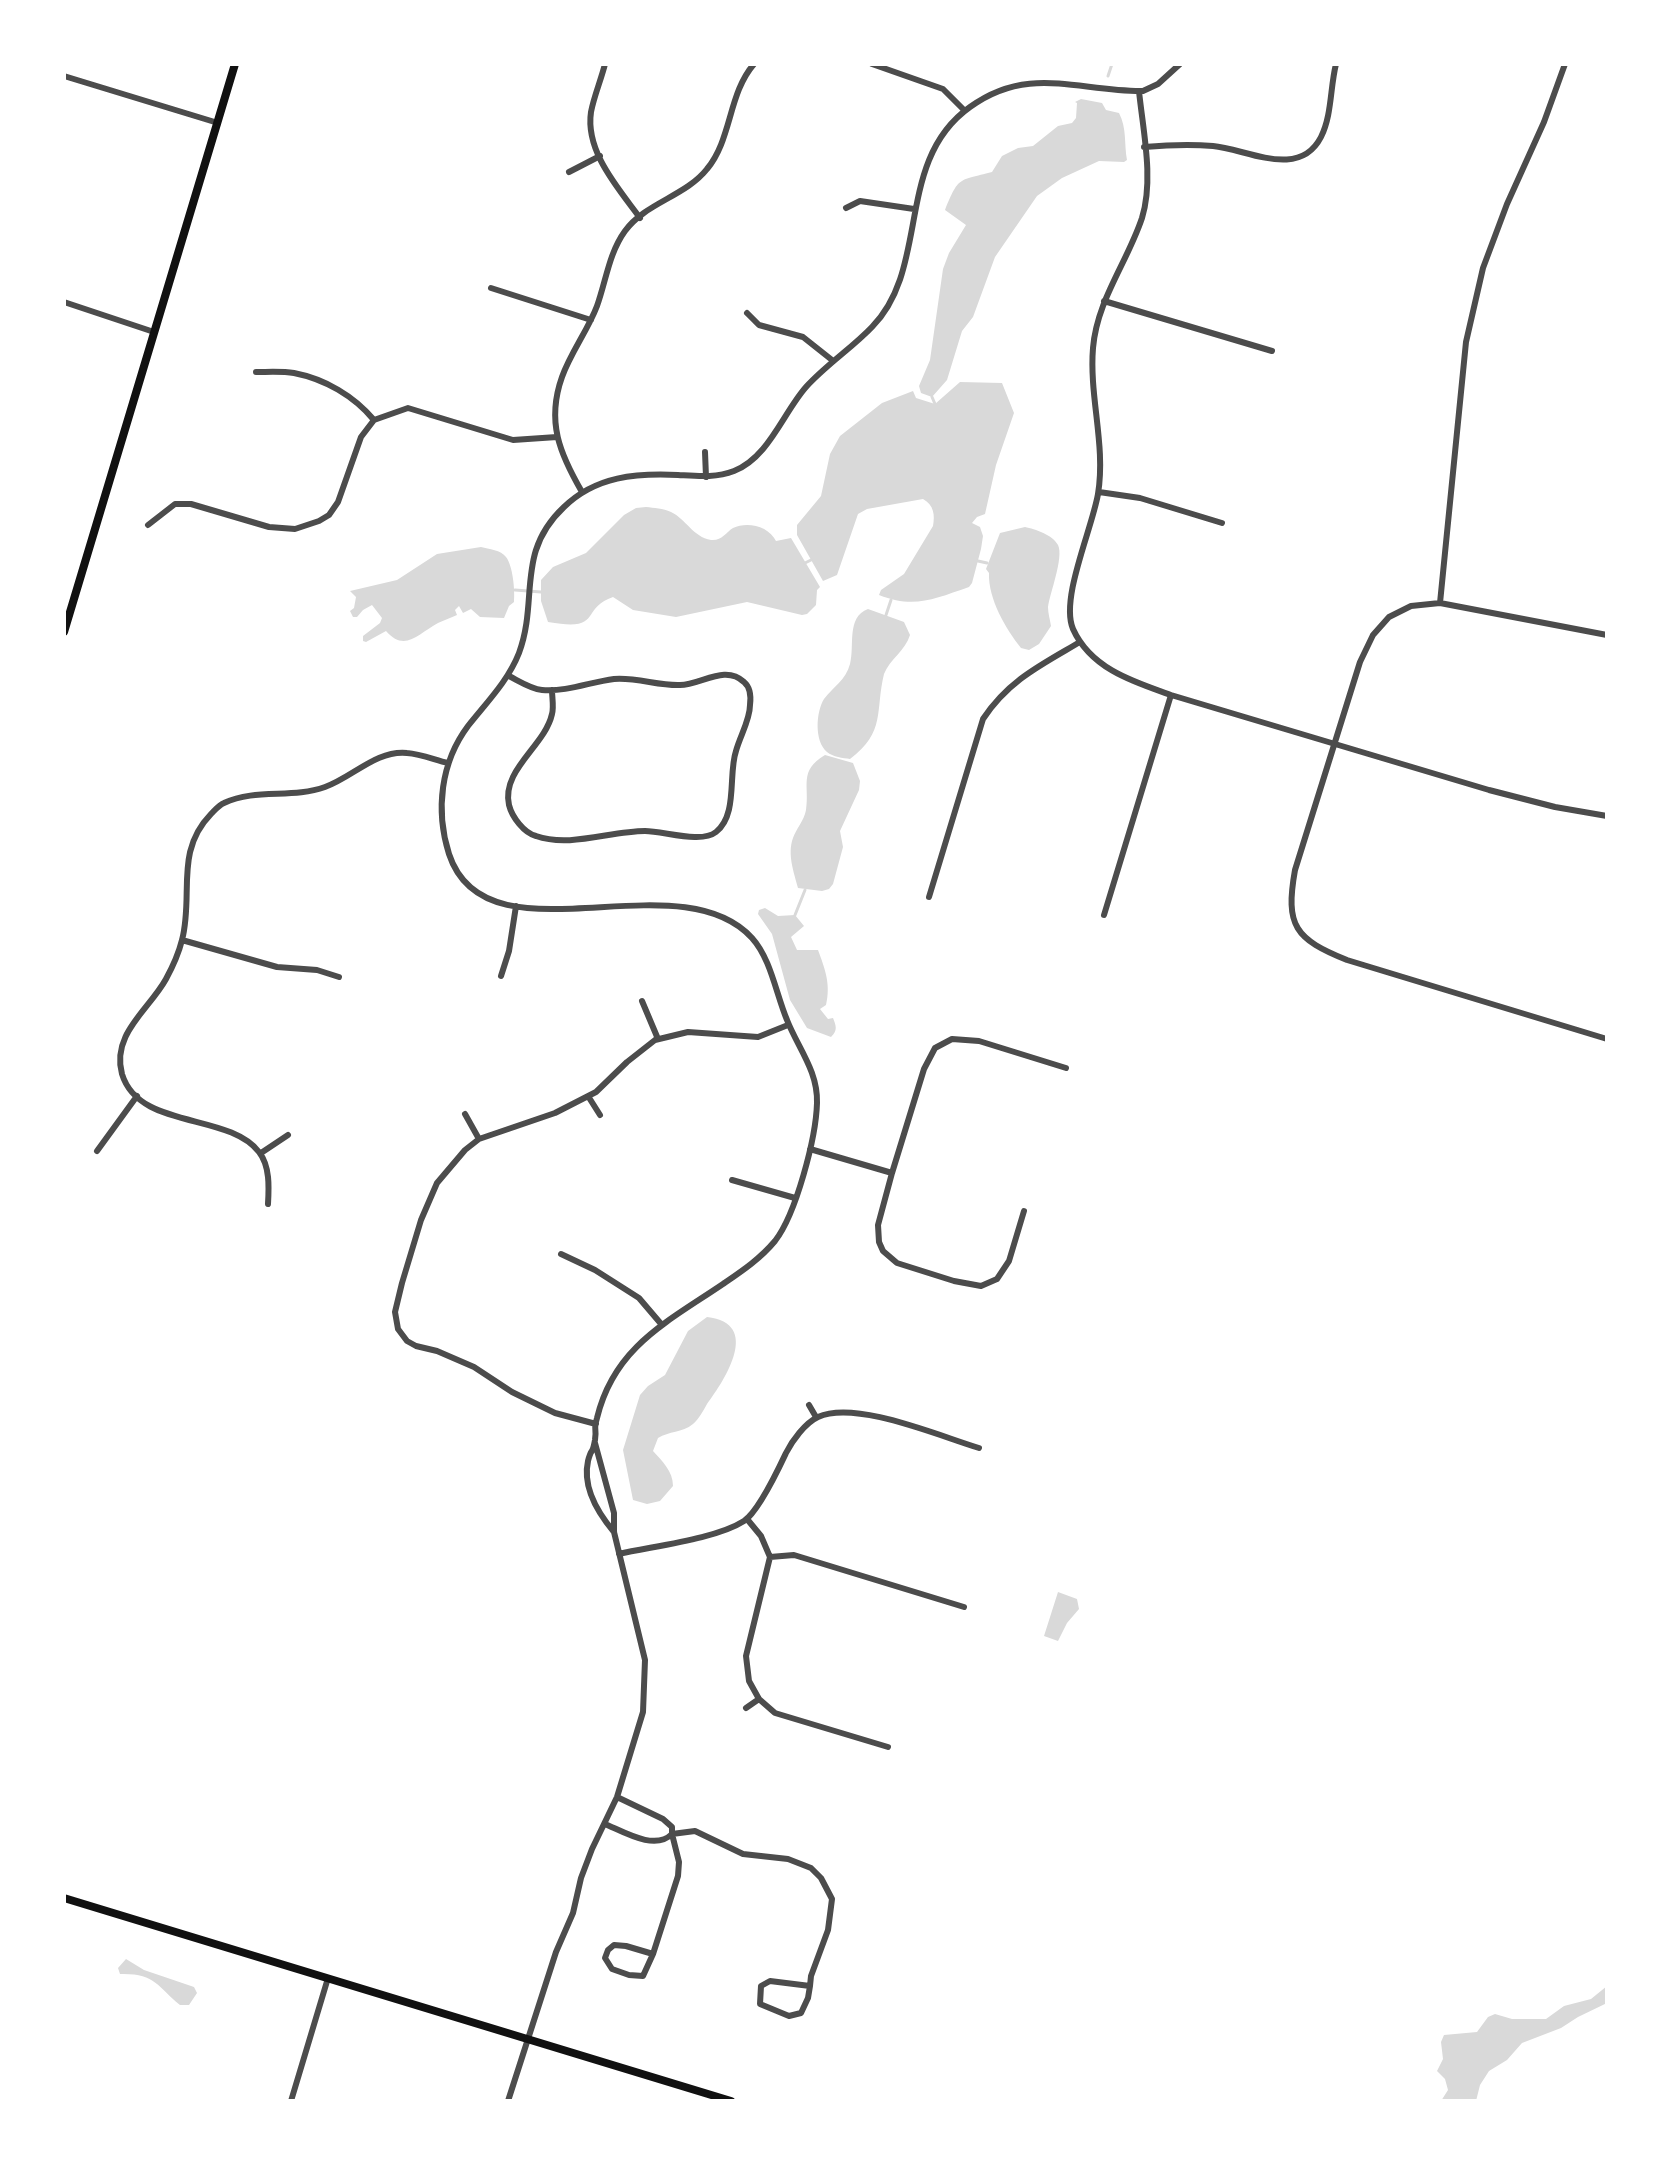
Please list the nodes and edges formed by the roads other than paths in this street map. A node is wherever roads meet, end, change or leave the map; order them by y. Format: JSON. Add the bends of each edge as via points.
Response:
{"nodes":[{"id":1,"x":235,"y":64,"type":"edge"},
{"id":2,"x":605,"y":64,"type":"edge"},
{"id":3,"x":754,"y":64,"type":"edge"},
{"id":4,"x":872,"y":64,"type":"edge"},
{"id":5,"x":1180,"y":64,"type":"edge"},
{"id":6,"x":1336,"y":64,"type":"edge"},
{"id":7,"x":1565,"y":64,"type":"edge"},
{"id":8,"x":64,"y":76,"type":"edge"},
{"id":9,"x":1139,"y":91,"type":"junction"},
{"id":10,"x":965,"y":111,"type":"junction"},
{"id":11,"x":218,"y":123,"type":"junction"},
{"id":12,"x":1144,"y":147,"type":"junction"},
{"id":13,"x":600,"y":156,"type":"junction"},
{"id":14,"x":569,"y":172,"type":"dead end"},
{"id":15,"x":846,"y":208,"type":"dead end"},
{"id":16,"x":914,"y":209,"type":"junction"},
{"id":17,"x":640,"y":218,"type":"junction"},
{"id":18,"x":491,"y":288,"type":"dead end"},
{"id":19,"x":1104,"y":301,"type":"junction"},
{"id":20,"x":64,"y":302,"type":"edge"},
{"id":21,"x":747,"y":313,"type":"dead end"},
{"id":22,"x":591,"y":320,"type":"junction"},
{"id":23,"x":154,"y":332,"type":"junction"},
{"id":24,"x":1272,"y":351,"type":"dead end"},
{"id":25,"x":832,"y":360,"type":"junction"},
{"id":26,"x":256,"y":372,"type":"dead end"},
{"id":27,"x":374,"y":420,"type":"junction"},
{"id":28,"x":557,"y":437,"type":"junction"},
{"id":29,"x":705,"y":452,"type":"dead end"},
{"id":30,"x":706,"y":477,"type":"junction"},
{"id":31,"x":582,"y":492,"type":"junction"},
{"id":32,"x":1099,"y":492,"type":"junction"},
{"id":33,"x":1222,"y":523,"type":"dead end"},
{"id":34,"x":148,"y":525,"type":"dead end"},
{"id":35,"x":1440,"y":603,"type":"junction"},
{"id":36,"x":64,"y":632,"type":"edge"},
{"id":37,"x":1607,"y":635,"type":"edge"},
{"id":38,"x":1080,"y":642,"type":"junction"},
{"id":39,"x":509,"y":676,"type":"junction"},
{"id":40,"x":552,"y":690,"type":"junction"},
{"id":41,"x":1171,"y":695,"type":"junction"},
{"id":42,"x":1335,"y":743,"type":"junction"},
{"id":43,"x":448,"y":763,"type":"junction"},
{"id":44,"x":1607,"y":816,"type":"edge"},
{"id":45,"x":929,"y":897,"type":"dead end"},
{"id":46,"x":516,"y":906,"type":"junction"},
{"id":47,"x":1104,"y":915,"type":"dead end"},
{"id":48,"x":182,"y":940,"type":"junction"},
{"id":49,"x":501,"y":976,"type":"dead end"},
{"id":50,"x":339,"y":977,"type":"dead end"},
{"id":51,"x":642,"y":1001,"type":"dead end"},
{"id":52,"x":788,"y":1025,"type":"junction"},
{"id":53,"x":658,"y":1039,"type":"junction"},
{"id":54,"x":1607,"y":1039,"type":"edge"},
{"id":55,"x":1066,"y":1068,"type":"dead end"},
{"id":56,"x":137,"y":1096,"type":"junction"},
{"id":57,"x":588,"y":1096,"type":"junction"},
{"id":58,"x":465,"y":1114,"type":"dead end"},
{"id":59,"x":600,"y":1115,"type":"dead end"},
{"id":60,"x":288,"y":1135,"type":"dead end"},
{"id":61,"x":479,"y":1139,"type":"junction"},
{"id":62,"x":810,"y":1149,"type":"junction"},
{"id":63,"x":97,"y":1151,"type":"dead end"},
{"id":64,"x":261,"y":1153,"type":"junction"},
{"id":65,"x":892,"y":1173,"type":"junction"},
{"id":66,"x":732,"y":1180,"type":"dead end"},
{"id":67,"x":795,"y":1198,"type":"junction"},
{"id":68,"x":268,"y":1204,"type":"dead end"},
{"id":69,"x":1024,"y":1211,"type":"dead end"},
{"id":70,"x":561,"y":1254,"type":"dead end"},
{"id":71,"x":662,"y":1325,"type":"junction"},
{"id":72,"x":809,"y":1405,"type":"dead end"},
{"id":73,"x":816,"y":1417,"type":"junction"},
{"id":74,"x":596,"y":1424,"type":"junction"},
{"id":75,"x":595,"y":1443,"type":"junction"},
{"id":76,"x":979,"y":1448,"type":"dead end"},
{"id":77,"x":747,"y":1519,"type":"junction"},
{"id":78,"x":614,"y":1532,"type":"junction"},
{"id":79,"x":619,"y":1554,"type":"junction"},
{"id":80,"x":770,"y":1557,"type":"junction"},
{"id":81,"x":964,"y":1607,"type":"dead end"},
{"id":82,"x":759,"y":1699,"type":"junction"},
{"id":83,"x":746,"y":1708,"type":"dead end"},
{"id":84,"x":888,"y":1747,"type":"dead end"},
{"id":85,"x":617,"y":1797,"type":"junction"},
{"id":86,"x":605,"y":1824,"type":"junction"},
{"id":87,"x":672,"y":1834,"type":"junction"},
{"id":88,"x":64,"y":1898,"type":"edge"},
{"id":89,"x":653,"y":1954,"type":"junction"},
{"id":90,"x":328,"y":1978,"type":"junction"},
{"id":91,"x":810,"y":1986,"type":"junction"},
{"id":92,"x":528,"y":2039,"type":"junction"},
{"id":93,"x":291,"y":2101,"type":"edge"},
{"id":94,"x":508,"y":2101,"type":"edge"},
{"id":95,"x":731,"y":2101,"type":"edge"}],
"edges":[{"from":1,"to":11,"type":"main road"},
{"from":2,"to":13,"type":"street","via":[[591,113]]},
{"from":3,"to":17,"type":"street","via":[[741,81],[709,167],[693,184]]},
{"from":4,"to":10,"type":"street","via":[[943,89]]},
{"from":5,"to":9,"type":"street","via":[[1158,84]]},
{"from":6,"to":12,"type":"street","via":[[1320,139],[1296,158],[1281,161],[1217,146]]},
{"from":7,"to":35,"type":"street","via":[[1483,268],[1466,342]]},
{"from":8,"to":11,"type":"street"},
{"from":9,"to":10,"type":"street","via":[[1034,81],[998,92]]},
{"from":9,"to":12,"type":"street"},
{"from":10,"to":16,"type":"street","via":[[945,131],[925,165]]},
{"from":11,"to":23,"type":"main road"},
{"from":12,"to":19,"type":"street","via":[[1143,216]]},
{"from":13,"to":14,"type":"street"},
{"from":13,"to":17,"type":"street"},
{"from":15,"to":16,"type":"street","via":[[860,201]]},
{"from":16,"to":25,"type":"street","via":[[893,299],[872,327]]},
{"from":17,"to":22,"type":"street","via":[[626,230],[610,261]]},
{"from":18,"to":22,"type":"street"},
{"from":19,"to":24,"type":"street"},
{"from":19,"to":32,"type":"street","via":[[1093,348],[1092,386]]},
{"from":20,"to":23,"type":"street"},
{"from":21,"to":25,"type":"street","via":[[759,325],[803,337]]},
{"from":22,"to":28,"type":"street","via":[[562,377]]},
{"from":23,"to":36,"type":"main road"},
{"from":25,"to":30,"type":"street","via":[[802,391],[757,454],[736,470]]},
{"from":26,"to":27,"type":"street","via":[[294,373],[340,390]]},
{"from":27,"to":28,"type":"street","via":[[408,408],[513,440]]},
{"from":27,"to":34,"type":"street","via":[[361,437],[338,502],[319,521],[295,529],[269,527],[175,504]]},
{"from":28,"to":31,"type":"street"},
{"from":29,"to":30,"type":"street"},
{"from":30,"to":31,"type":"street","via":[[624,476]]},
{"from":31,"to":39,"type":"street","via":[[541,536],[531,565],[521,647]]},
{"from":32,"to":33,"type":"street","via":[[1140,498]]},
{"from":32,"to":38,"type":"street","via":[[1070,595],[1072,628]]},
{"from":35,"to":37,"type":"street"},
{"from":35,"to":42,"type":"street","via":[[1411,606],[1389,617],[1373,635]]},
{"from":38,"to":41,"type":"street","via":[[1127,679]]},
{"from":38,"to":45,"type":"street","via":[[1017,679],[983,719]]},
{"from":39,"to":40,"type":"street","via":[[538,690]]},
{"from":39,"to":43,"type":"street","via":[[464,732]]},
{"from":40,"to":40,"type":"street","via":[[616,678],[683,686],[730,675],[744,681],[751,707],[734,754],[724,822],[715,833],[703,837],[645,831],[563,840],[534,836],[509,806],[509,789],[553,713]]},
{"from":41,"to":42,"type":"street"},
{"from":41,"to":47,"type":"street"},
{"from":42,"to":44,"type":"street","via":[[1489,790]]},
{"from":42,"to":54,"type":"street","via":[[1295,870],[1290,899],[1298,929],[1316,948],[1347,960]]},
{"from":43,"to":46,"type":"street","via":[[442,811],[451,860],[480,897]]},
{"from":43,"to":48,"type":"street","via":[[407,753],[382,756],[322,788],[251,794],[221,804],[200,824],[187,855]]},
{"from":46,"to":49,"type":"street"},
{"from":46,"to":52,"type":"street","via":[[658,904],[725,918],[759,947]]},
{"from":48,"to":50,"type":"street","via":[[277,967]]},
{"from":48,"to":56,"type":"street","via":[[166,980],[127,1032],[120,1056],[122,1074]]},
{"from":51,"to":53,"type":"street"},
{"from":52,"to":53,"type":"street","via":[[758,1037],[688,1032]]},
{"from":52,"to":62,"type":"street","via":[[810,1065],[817,1093]]},
{"from":53,"to":57,"type":"street"},
{"from":55,"to":65,"type":"street","via":[[979,1041],[952,1039],[935,1048]]},
{"from":56,"to":63,"type":"street"},
{"from":56,"to":64,"type":"street","via":[[158,1110],[243,1138]]},
{"from":57,"to":59,"type":"street"},
{"from":57,"to":61,"type":"street"},
{"from":58,"to":61,"type":"street"},
{"from":60,"to":64,"type":"street"},
{"from":61,"to":74,"type":"street","via":[[437,1183],[426,1208],[395,1312],[398,1329],[416,1346],[474,1367],[555,1413]]},
{"from":62,"to":65,"type":"street"},
{"from":62,"to":67,"type":"street"},
{"from":64,"to":68,"type":"street","via":[[269,1177]]},
{"from":65,"to":69,"type":"street","via":[[878,1225],[883,1251],[897,1263],[954,1281],[981,1286],[997,1279],[1009,1261]]},
{"from":66,"to":67,"type":"street"},
{"from":67,"to":71,"type":"street","via":[[778,1237],[754,1262]]},
{"from":70,"to":71,"type":"street","via":[[639,1298]]},
{"from":71,"to":74,"type":"street","via":[[613,1373]]},
{"from":72,"to":73,"type":"street"},
{"from":73,"to":76,"type":"street","via":[[865,1413]]},
{"from":73,"to":77,"type":"street","via":[[791,1444]]},
{"from":74,"to":75,"type":"street"},
{"from":75,"to":78,"type":"street"},
{"from":75,"to":78,"type":"street","via":[[586,1480]]},
{"from":77,"to":79,"type":"street","via":[[713,1534]]},
{"from":77,"to":80,"type":"street"},
{"from":78,"to":79,"type":"street"},
{"from":79,"to":85,"type":"street","via":[[645,1660],[643,1712]]},
{"from":80,"to":81,"type":"street","via":[[794,1555]]},
{"from":80,"to":82,"type":"street","via":[[746,1656],[749,1681]]},
{"from":82,"to":83,"type":"street"},
{"from":82,"to":84,"type":"street","via":[[775,1713]]},
{"from":85,"to":86,"type":"street"},
{"from":85,"to":87,"type":"street","via":[[663,1819]]},
{"from":86,"to":87,"type":"street","via":[[649,1842],[667,1840]]},
{"from":86,"to":92,"type":"street","via":[[581,1878]]},
{"from":87,"to":89,"type":"street","via":[[678,1876]]},
{"from":87,"to":91,"type":"street","via":[[695,1831],[743,1854],[788,1859],[821,1878],[832,1899]]},
{"from":88,"to":90,"type":"main road"},
{"from":89,"to":89,"type":"street","via":[[643,1976],[612,1969],[606,1962],[614,1945]]},
{"from":90,"to":92,"type":"main road"},
{"from":90,"to":93,"type":"street"},
{"from":91,"to":91,"type":"street","via":[[770,1981],[761,1986],[760,2004],[789,2016],[801,2013]]},
{"from":92,"to":94,"type":"street"},
{"from":92,"to":95,"type":"main road"}]}
